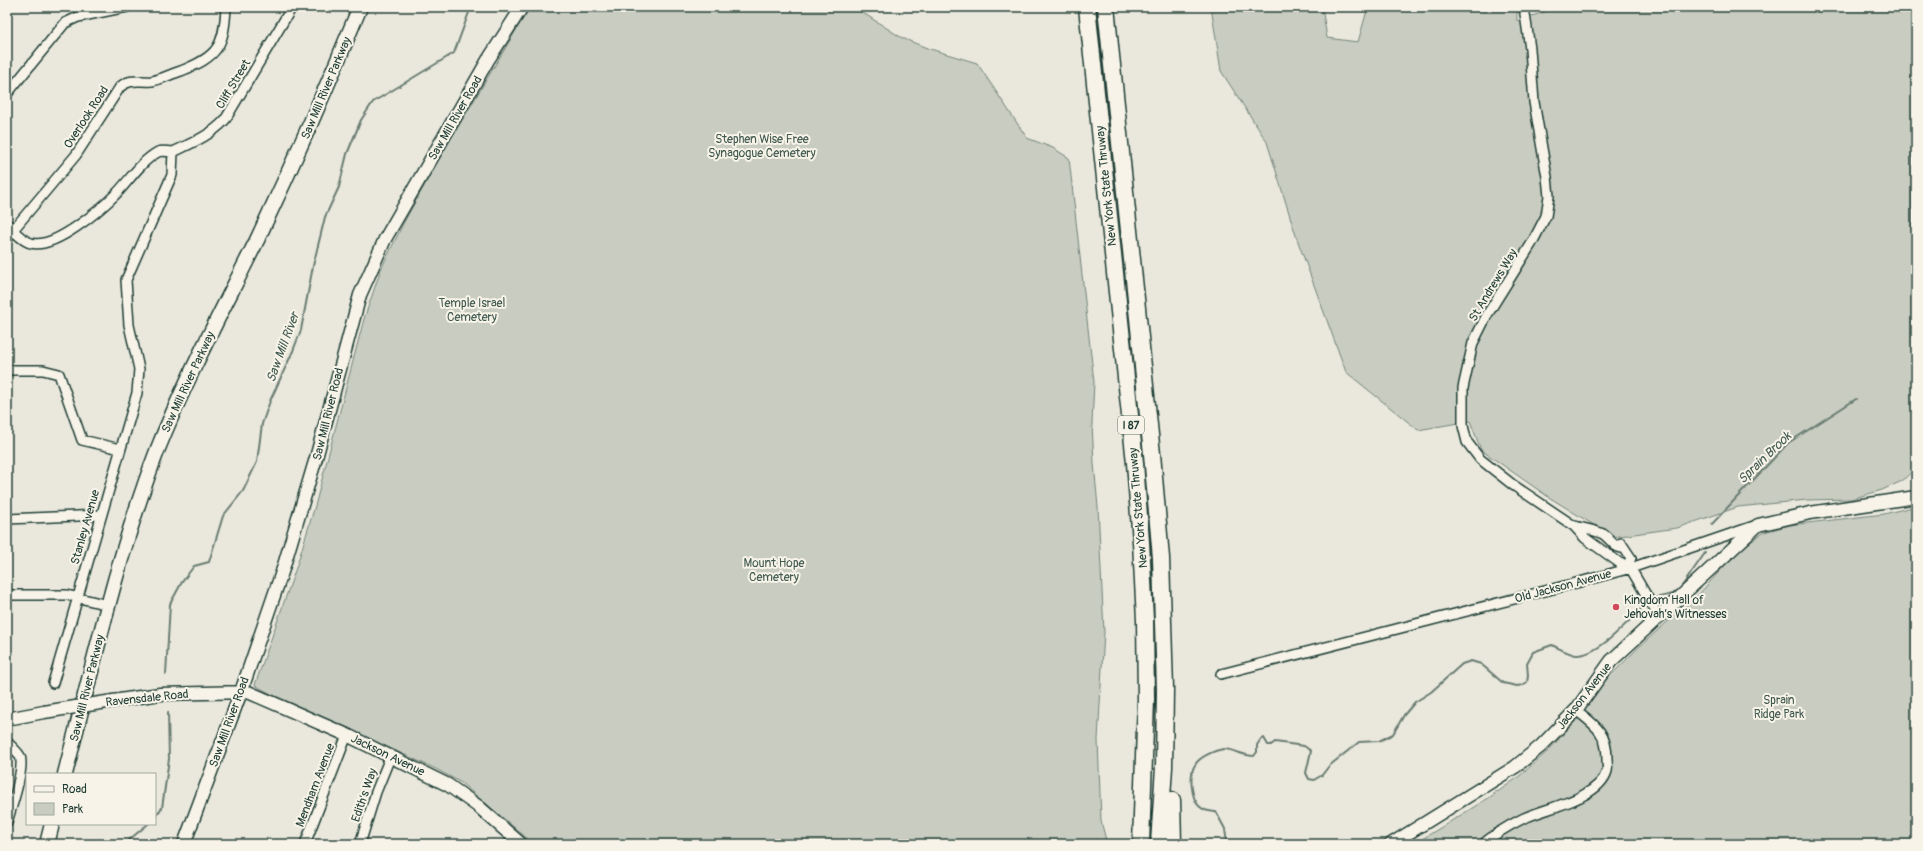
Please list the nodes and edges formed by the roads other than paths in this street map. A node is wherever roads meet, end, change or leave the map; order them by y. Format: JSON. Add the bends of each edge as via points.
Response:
{"nodes":[{"id":1,"x":127,"y":7,"type":"edge"},
{"id":2,"x":226,"y":7,"type":"edge"},
{"id":3,"x":292,"y":7,"type":"edge"},
{"id":4,"x":351,"y":7,"type":"edge"},
{"id":5,"x":360,"y":7,"type":"edge"},
{"id":6,"x":522,"y":7,"type":"edge"},
{"id":7,"x":1087,"y":7,"type":"edge"},
{"id":8,"x":1106,"y":7,"type":"edge"},
{"id":9,"x":1524,"y":7,"type":"edge"},
{"id":10,"x":7,"y":94,"type":"edge"},
{"id":11,"x":173,"y":152,"type":"junction"},
{"id":12,"x":10,"y":227,"type":"edge"},
{"id":13,"x":7,"y":240,"type":"edge"},
{"id":14,"x":7,"y":370,"type":"edge"},
{"id":15,"x":120,"y":449,"type":"junction"},
{"id":16,"x":1910,"y":498,"type":"edge"},
{"id":17,"x":101,"y":515,"type":"junction"},
{"id":18,"x":7,"y":519,"type":"edge"},
{"id":19,"x":1758,"y":525,"type":"junction"},
{"id":20,"x":1574,"y":526,"type":"junction"},
{"id":21,"x":1606,"y":536,"type":"junction"},
{"id":22,"x":1599,"y":547,"type":"junction"},
{"id":23,"x":1622,"y":548,"type":"junction"},
{"id":24,"x":1612,"y":557,"type":"junction"},
{"id":25,"x":1629,"y":566,"type":"junction"},
{"id":26,"x":7,"y":595,"type":"edge"},
{"id":27,"x":76,"y":597,"type":"junction"},
{"id":28,"x":100,"y":604,"type":"junction"},
{"id":29,"x":1659,"y":617,"type":"junction"},
{"id":30,"x":1221,"y":674,"type":"dead end"},
{"id":31,"x":53,"y":683,"type":"dead end"},
{"id":32,"x":1165,"y":689,"type":"junction"},
{"id":33,"x":241,"y":692,"type":"junction"},
{"id":34,"x":1576,"y":710,"type":"junction"},
{"id":35,"x":7,"y":719,"type":"edge"},
{"id":36,"x":347,"y":735,"type":"junction"},
{"id":37,"x":7,"y":742,"type":"edge"},
{"id":38,"x":391,"y":755,"type":"junction"},
{"id":39,"x":56,"y":773,"type":"edge"},
{"id":40,"x":65,"y":773,"type":"edge"},
{"id":41,"x":7,"y":822,"type":"edge"},
{"id":42,"x":44,"y":825,"type":"edge"},
{"id":43,"x":52,"y":825,"type":"edge"},
{"id":44,"x":38,"y":844,"type":"edge"},
{"id":45,"x":47,"y":844,"type":"edge"},
{"id":46,"x":184,"y":844,"type":"edge"},
{"id":47,"x":305,"y":844,"type":"edge"},
{"id":48,"x":360,"y":844,"type":"edge"},
{"id":49,"x":521,"y":844,"type":"edge"},
{"id":50,"x":1141,"y":844,"type":"edge"},
{"id":51,"x":1159,"y":844,"type":"edge"},
{"id":52,"x":1172,"y":844,"type":"edge"},
{"id":53,"x":1391,"y":844,"type":"edge"},
{"id":54,"x":1483,"y":844,"type":"edge"}],
"edges":[{"from":1,"to":10,"type":"street","via":[[78,17],[65,23]]},
{"from":2,"to":12,"type":"street","name":"Overlook Road","via":[[223,39],[218,47],[199,63],[152,81],[129,80],[120,87],[76,156]]},
{"from":3,"to":11,"type":"street","name":"Cliff Street","via":[[225,120],[206,137]]},
{"from":4,"to":28,"type":"highway","name":"Saw Mill River Parkway","via":[[272,188],[159,424],[131,497]]},
{"from":5,"to":40,"type":"highway","name":"Saw Mill River Parkway","via":[[286,179],[189,378],[157,452],[117,574]]},
{"from":6,"to":33,"type":"main road","name":"Saw Mill River Road","via":[[488,60],[385,239],[360,295],[300,514]]},
{"from":7,"to":50,"type":"highway","name":"New York State Thruway","number":"I 87","via":[[1142,542],[1146,712]]},
{"from":8,"to":32,"type":"highway","name":"New York State Thruway","number":"I 87","via":[[1157,506]]},
{"from":9,"to":20,"type":"street","name":"St Andrews Way","via":[[1534,102],[1547,177],[1547,210],[1532,243],[1487,315],[1473,343],[1463,388],[1463,426],[1467,442],[1480,459],[1513,485]]},
{"from":11,"to":12,"type":"street","name":"Cliff Street","via":[[159,151],[97,212],[50,241],[32,244]]},
{"from":11,"to":15,"type":"street","name":"Stanley Avenue","via":[[172,175],[126,280],[128,319],[138,360],[139,376],[137,393]]},
{"from":12,"to":13,"type":"street","name":"Overlook Road"},
{"from":14,"to":15,"type":"street","via":[[43,370],[58,374],[82,440]]},
{"from":15,"to":17,"type":"street","name":"Stanley Avenue"},
{"from":16,"to":19,"type":"main road","name":"Old Jackson Avenue","via":[[1810,513]]},
{"from":17,"to":18,"type":"street"},
{"from":17,"to":27,"type":"street","name":"Stanley Avenue"},
{"from":19,"to":25,"type":"street","name":"Old Jackson Avenue"},
{"from":19,"to":29,"type":"main road","name":"Jackson Avenue"},
{"from":20,"to":21,"type":"street","name":"St Andrews Way"},
{"from":20,"to":22,"type":"street","name":"St Andrews Way","via":[[1579,533]]},
{"from":21,"to":22,"type":"street"},
{"from":21,"to":23,"type":"street","name":"St Andrews Way","via":[[1611,536],[1622,544]]},
{"from":22,"to":24,"type":"street","name":"St Andrews Way"},
{"from":23,"to":24,"type":"street"},
{"from":23,"to":25,"type":"street","via":[[1631,558]]},
{"from":24,"to":25,"type":"street","name":"St Andrews Way"},
{"from":25,"to":29,"type":"street"},
{"from":25,"to":30,"type":"street","name":"Old Jackson Avenue"},
{"from":26,"to":27,"type":"street"},
{"from":27,"to":28,"type":"street"},
{"from":27,"to":31,"type":"street","name":"Stanley Avenue"},
{"from":28,"to":39,"type":"highway","name":"Saw Mill River Parkway"},
{"from":29,"to":34,"type":"main road","name":"Jackson Avenue","via":[[1611,661]]},
{"from":32,"to":51,"type":"highway","name":"New York State Thruway","number":"I 87"},
{"from":32,"to":52,"type":"highway","via":[[1171,776]]},
{"from":33,"to":35,"type":"main road","name":"Ravensdale Road","bridge":true,"via":[[160,694]]},
{"from":33,"to":36,"type":"main road","name":"Jackson Avenue","via":[[248,692]]},
{"from":33,"to":46,"type":"main road","name":"Saw Mill River Road"},
{"from":34,"to":53,"type":"main road","name":"Jackson Avenue","via":[[1541,746],[1515,767]]},
{"from":34,"to":54,"type":"street","via":[[1603,735],[1607,771],[1597,786],[1581,797],[1522,819]]},
{"from":36,"to":38,"type":"main road","name":"Jackson Avenue"},
{"from":36,"to":47,"type":"street","name":"Mendham Avenue"},
{"from":37,"to":41,"type":"street","via":[[16,751],[21,763]]},
{"from":38,"to":48,"type":"street","name":"Edith's Way"},
{"from":38,"to":49,"type":"main road","name":"Jackson Avenue","via":[[448,785]]},
{"from":42,"to":44,"type":"highway"},
{"from":43,"to":45,"type":"highway"}]}
